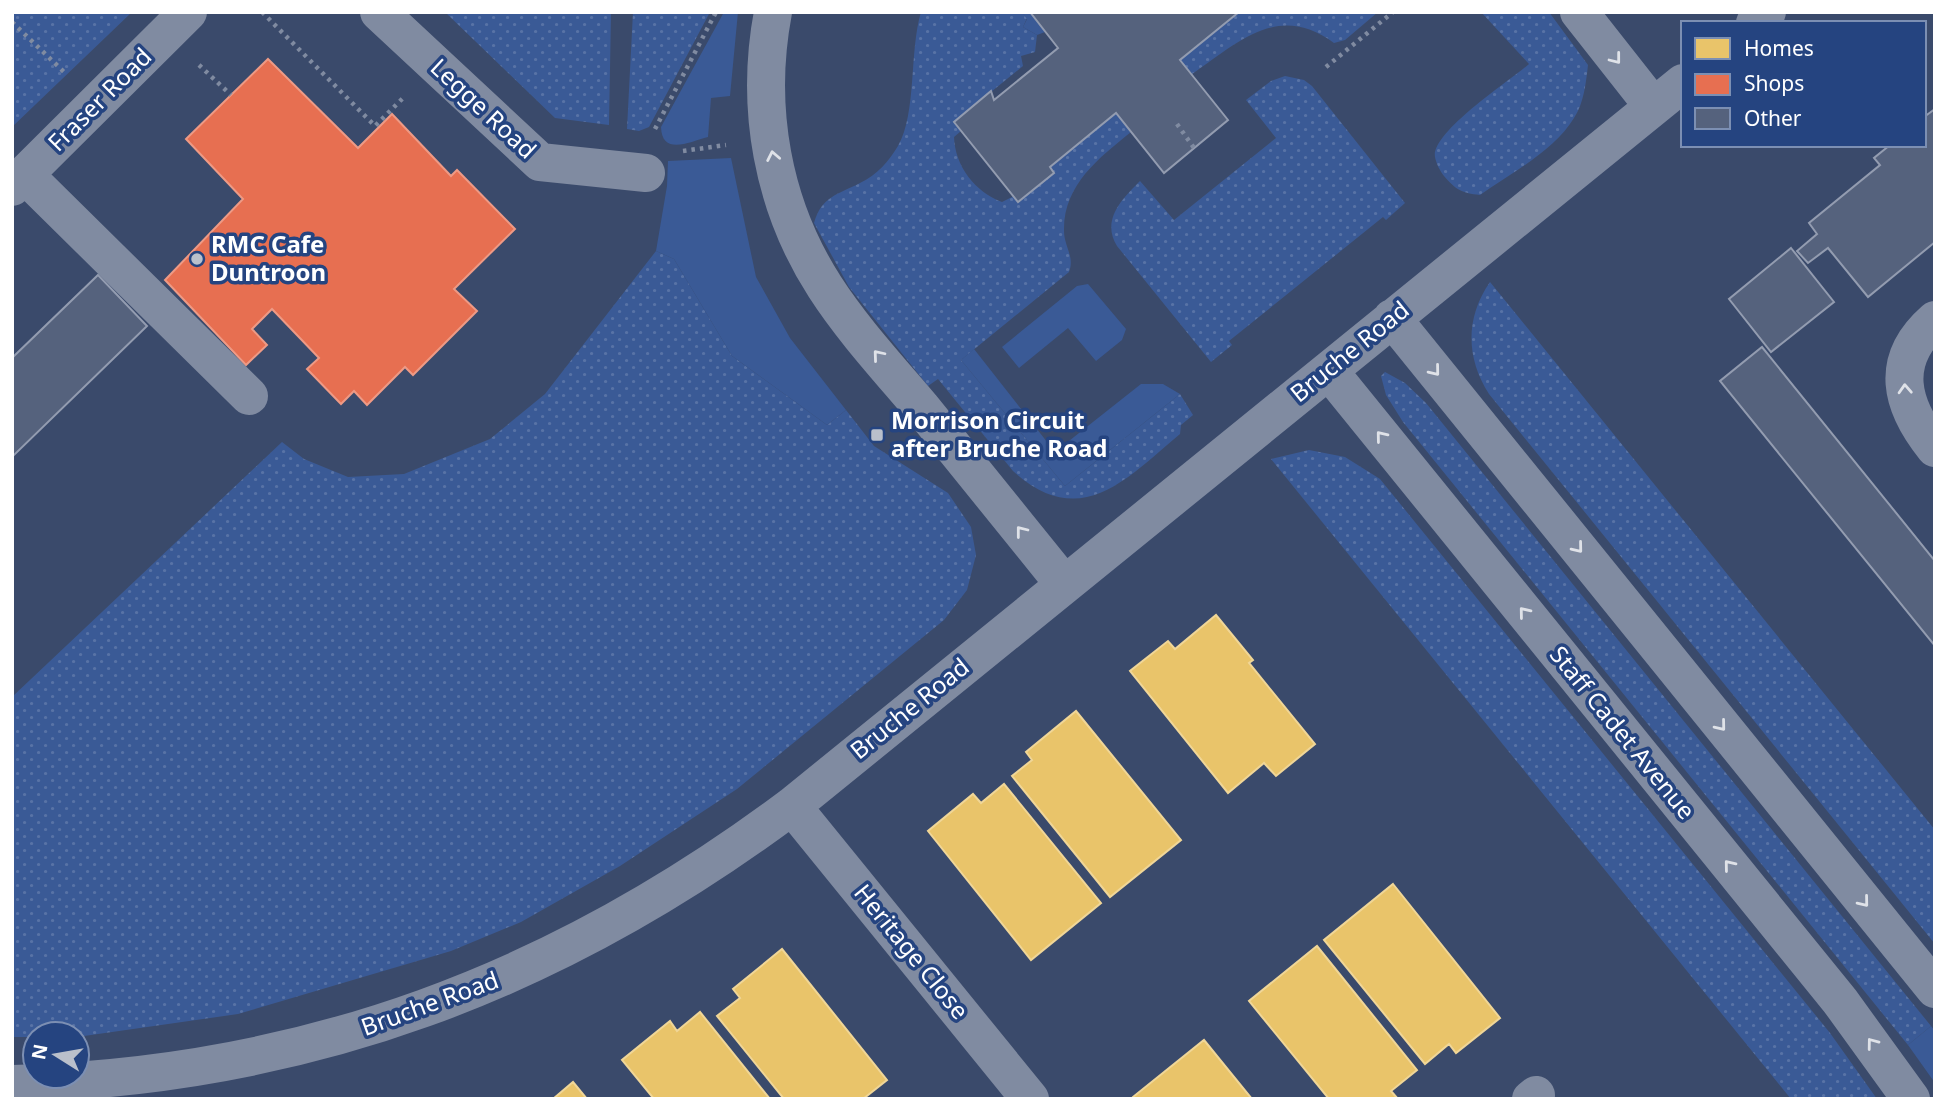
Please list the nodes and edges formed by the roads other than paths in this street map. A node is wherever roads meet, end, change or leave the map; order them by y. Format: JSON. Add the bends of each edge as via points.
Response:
{"nodes":[{"id":1,"x":188,"y":12,"type":"edge"},
{"id":2,"x":379,"y":12,"type":"edge"},
{"id":3,"x":773,"y":12,"type":"edge"},
{"id":4,"x":1579,"y":12,"type":"edge"},
{"id":5,"x":1681,"y":84,"type":"edge"},
{"id":6,"x":1653,"y":106,"type":"junction"},
{"id":7,"x":658,"y":155,"type":"road end"},
{"id":8,"x":19,"y":181,"type":"edge"},
{"id":9,"x":1392,"y":318,"type":"junction"},
{"id":10,"x":1935,"y":320,"type":"edge"},
{"id":11,"x":1329,"y":371,"type":"junction"},
{"id":12,"x":249,"y":396,"type":"dead end"},
{"id":13,"x":1935,"y":448,"type":"edge"},
{"id":14,"x":1064,"y":584,"type":"junction"},
{"id":15,"x":792,"y":806,"type":"junction"},
{"id":16,"x":1935,"y":989,"type":"edge"},
{"id":17,"x":12,"y":1084,"type":"edge"},
{"id":18,"x":1030,"y":1099,"type":"edge"},
{"id":19,"x":1911,"y":1099,"type":"edge"}],
"edges":[{"from":1,"to":8,"type":"street","name":"Fraser Road"},
{"from":2,"to":7,"type":"street","name":"Legge Road","via":[[540,162]]},
{"from":14,"to":3,"type":"street","one_way":true,"via":[[845,314],[801,246],[784,202],[769,139],[765,88]]},
{"from":4,"to":6,"type":"street","one_way":true},
{"from":5,"to":6,"type":"street","name":"Bruche Road"},
{"from":6,"to":9,"type":"street","name":"Bruche Road"},
{"from":8,"to":12,"type":"street"},
{"from":9,"to":11,"type":"street","name":"Bruche Road"},
{"from":9,"to":16,"type":"street","one_way":true},
{"from":13,"to":10,"type":"street","one_way":true,"via":[[1910,414],[1905,392],[1908,359],[1918,338]]},
{"from":11,"to":14,"type":"street","name":"Bruche Road"},
{"from":19,"to":11,"type":"street","name":"Staff Cadet Avenue","one_way":true,"via":[[1853,1017]]},
{"from":14,"to":15,"type":"street","name":"Bruche Road"},
{"from":15,"to":17,"type":"street","name":"Bruche Road","via":[[701,871],[611,926],[506,978],[439,1004],[339,1036],[240,1059],[130,1077]]},
{"from":15,"to":18,"type":"street","name":"Heritage Close"}]}
